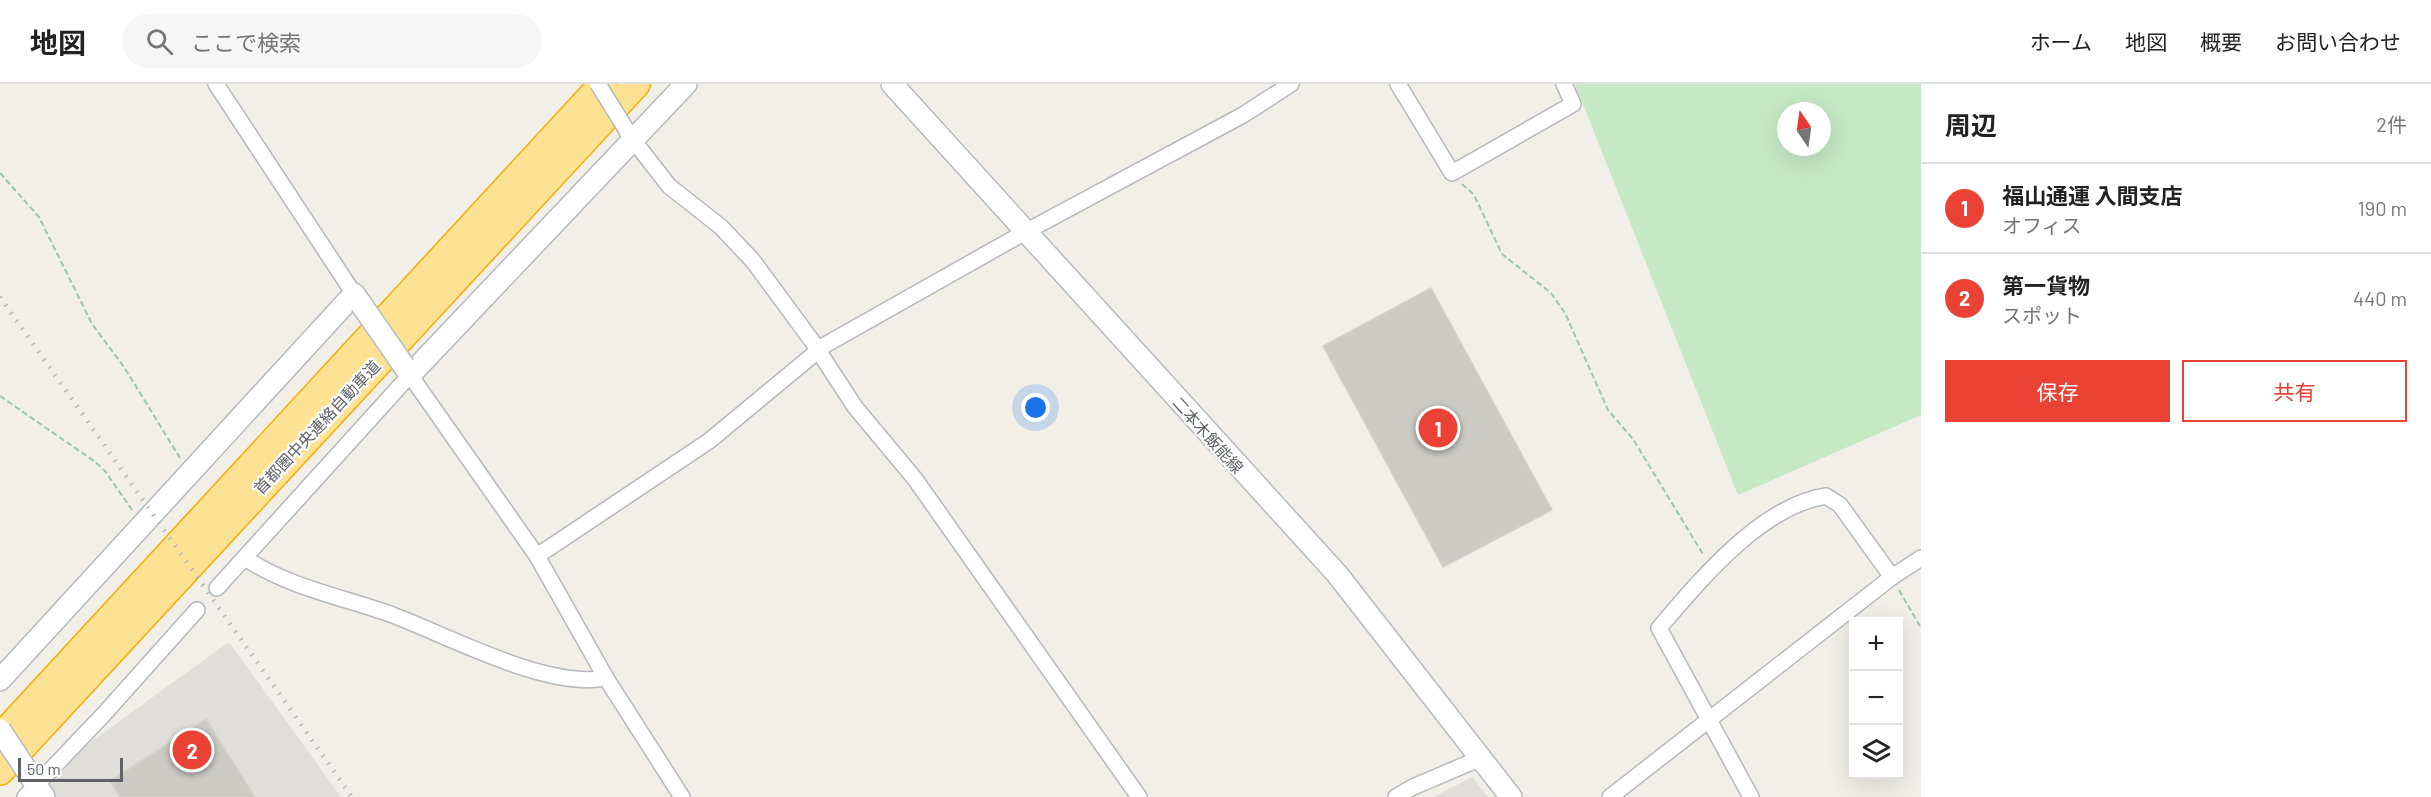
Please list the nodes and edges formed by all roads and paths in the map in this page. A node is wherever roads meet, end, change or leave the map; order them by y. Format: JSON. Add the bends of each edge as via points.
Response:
{"nodes":[{"id":1,"x":216,"y":84,"type":"edge"},
{"id":2,"x":598,"y":84,"type":"edge"},
{"id":3,"x":603,"y":84,"type":"edge"},
{"id":4,"x":636,"y":84,"type":"edge"},
{"id":5,"x":686,"y":84,"type":"edge"},
{"id":6,"x":892,"y":84,"type":"edge"},
{"id":7,"x":1291,"y":84,"type":"edge"},
{"id":8,"x":1398,"y":84,"type":"edge"},
{"id":9,"x":1564,"y":84,"type":"edge"},
{"id":10,"x":628,"y":134,"type":"junction"},
{"id":11,"x":0,"y":173,"type":"edge"},
{"id":12,"x":1452,"y":173,"type":"junction"},
{"id":13,"x":1027,"y":231,"type":"junction"},
{"id":14,"x":358,"y":299,"type":"junction"},
{"id":15,"x":818,"y":352,"type":"junction"},
{"id":16,"x":407,"y":371,"type":"junction"},
{"id":17,"x":0,"y":396,"type":"edge"},
{"id":18,"x":190,"y":473,"type":"junction"},
{"id":19,"x":142,"y":526,"type":"junction"},
{"id":20,"x":537,"y":556,"type":"junction"},
{"id":21,"x":245,"y":558,"type":"junction"},
{"id":22,"x":1921,"y":558,"type":"edge"},
{"id":23,"x":1710,"y":568,"type":"junction"},
{"id":24,"x":1892,"y":577,"type":"junction"},
{"id":25,"x":217,"y":588,"type":"dead end"},
{"id":26,"x":197,"y":610,"type":"dead end"},
{"id":27,"x":1921,"y":627,"type":"edge"},
{"id":28,"x":606,"y":678,"type":"junction"},
{"id":29,"x":0,"y":680,"type":"edge"},
{"id":30,"x":1710,"y":721,"type":"junction"},
{"id":31,"x":0,"y":730,"type":"edge"},
{"id":32,"x":0,"y":738,"type":"edge"},
{"id":33,"x":1480,"y":758,"type":"junction"},
{"id":34,"x":26,"y":784,"type":"edge"},
{"id":35,"x":682,"y":797,"type":"edge"},
{"id":36,"x":1139,"y":797,"type":"edge"},
{"id":37,"x":1396,"y":797,"type":"edge"},
{"id":38,"x":1510,"y":797,"type":"edge"},
{"id":39,"x":1610,"y":797,"type":"edge"},
{"id":40,"x":1750,"y":797,"type":"edge"}],
"edges":[{"from":1,"to":14,"type":"street"},
{"from":2,"to":10,"type":"street","bridge":true},
{"from":3,"to":32,"type":"highway","name":"首都圏中央連絡自動車道"},
{"from":4,"to":34,"type":"highway","name":"首都圏中央連絡自動車道"},
{"from":5,"to":10,"type":"street"},
{"from":6,"to":13,"type":"street","name":"二本木飯能線"},
{"from":7,"to":13,"type":"street","via":[[1243,115]]},
{"from":8,"to":12,"type":"street"},
{"from":9,"to":12,"type":"street","via":[[1573,104]]},
{"from":10,"to":15,"type":"street","via":[[669,186],[738,242]]},
{"from":10,"to":16,"type":"street"},
{"from":11,"to":18,"type":"path","via":[[39,217],[92,324],[124,367]]},
{"from":12,"to":23,"type":"path","via":[[1474,195],[1502,254],[1551,293],[1565,314],[1608,410],[1633,439]]},
{"from":13,"to":15,"type":"street"},
{"from":13,"to":33,"type":"street","name":"二本木飯能線","via":[[1337,574]]},
{"from":14,"to":16,"type":"street","bridge":true},
{"from":14,"to":18,"type":"street"},
{"from":15,"to":20,"type":"street","via":[[709,441]]},
{"from":15,"to":36,"type":"street","via":[[855,407],[915,479]]},
{"from":16,"to":20,"type":"street"},
{"from":16,"to":21,"type":"street"},
{"from":17,"to":19,"type":"path","via":[[53,430],[105,471]]},
{"from":18,"to":19,"type":"street"},
{"from":19,"to":29,"type":"street"},
{"from":20,"to":28,"type":"street"},
{"from":21,"to":25,"type":"street"},
{"from":21,"to":28,"type":"street","via":[[331,596],[415,623],[500,660],[570,679]]},
{"from":22,"to":24,"type":"street"},
{"from":23,"to":24,"type":"street","via":[[1786,508],[1826,496],[1840,505]]},
{"from":23,"to":30,"type":"street","via":[[1659,628]]},
{"from":24,"to":27,"type":"path"},
{"from":24,"to":30,"type":"street"},
{"from":26,"to":34,"type":"street","via":[[104,714]]},
{"from":28,"to":35,"type":"street"},
{"from":30,"to":39,"type":"street"},
{"from":30,"to":40,"type":"street"},
{"from":31,"to":34,"type":"street","bridge":true},
{"from":33,"to":37,"type":"street"},
{"from":33,"to":38,"type":"street","name":"二本木飯能線"}]}
